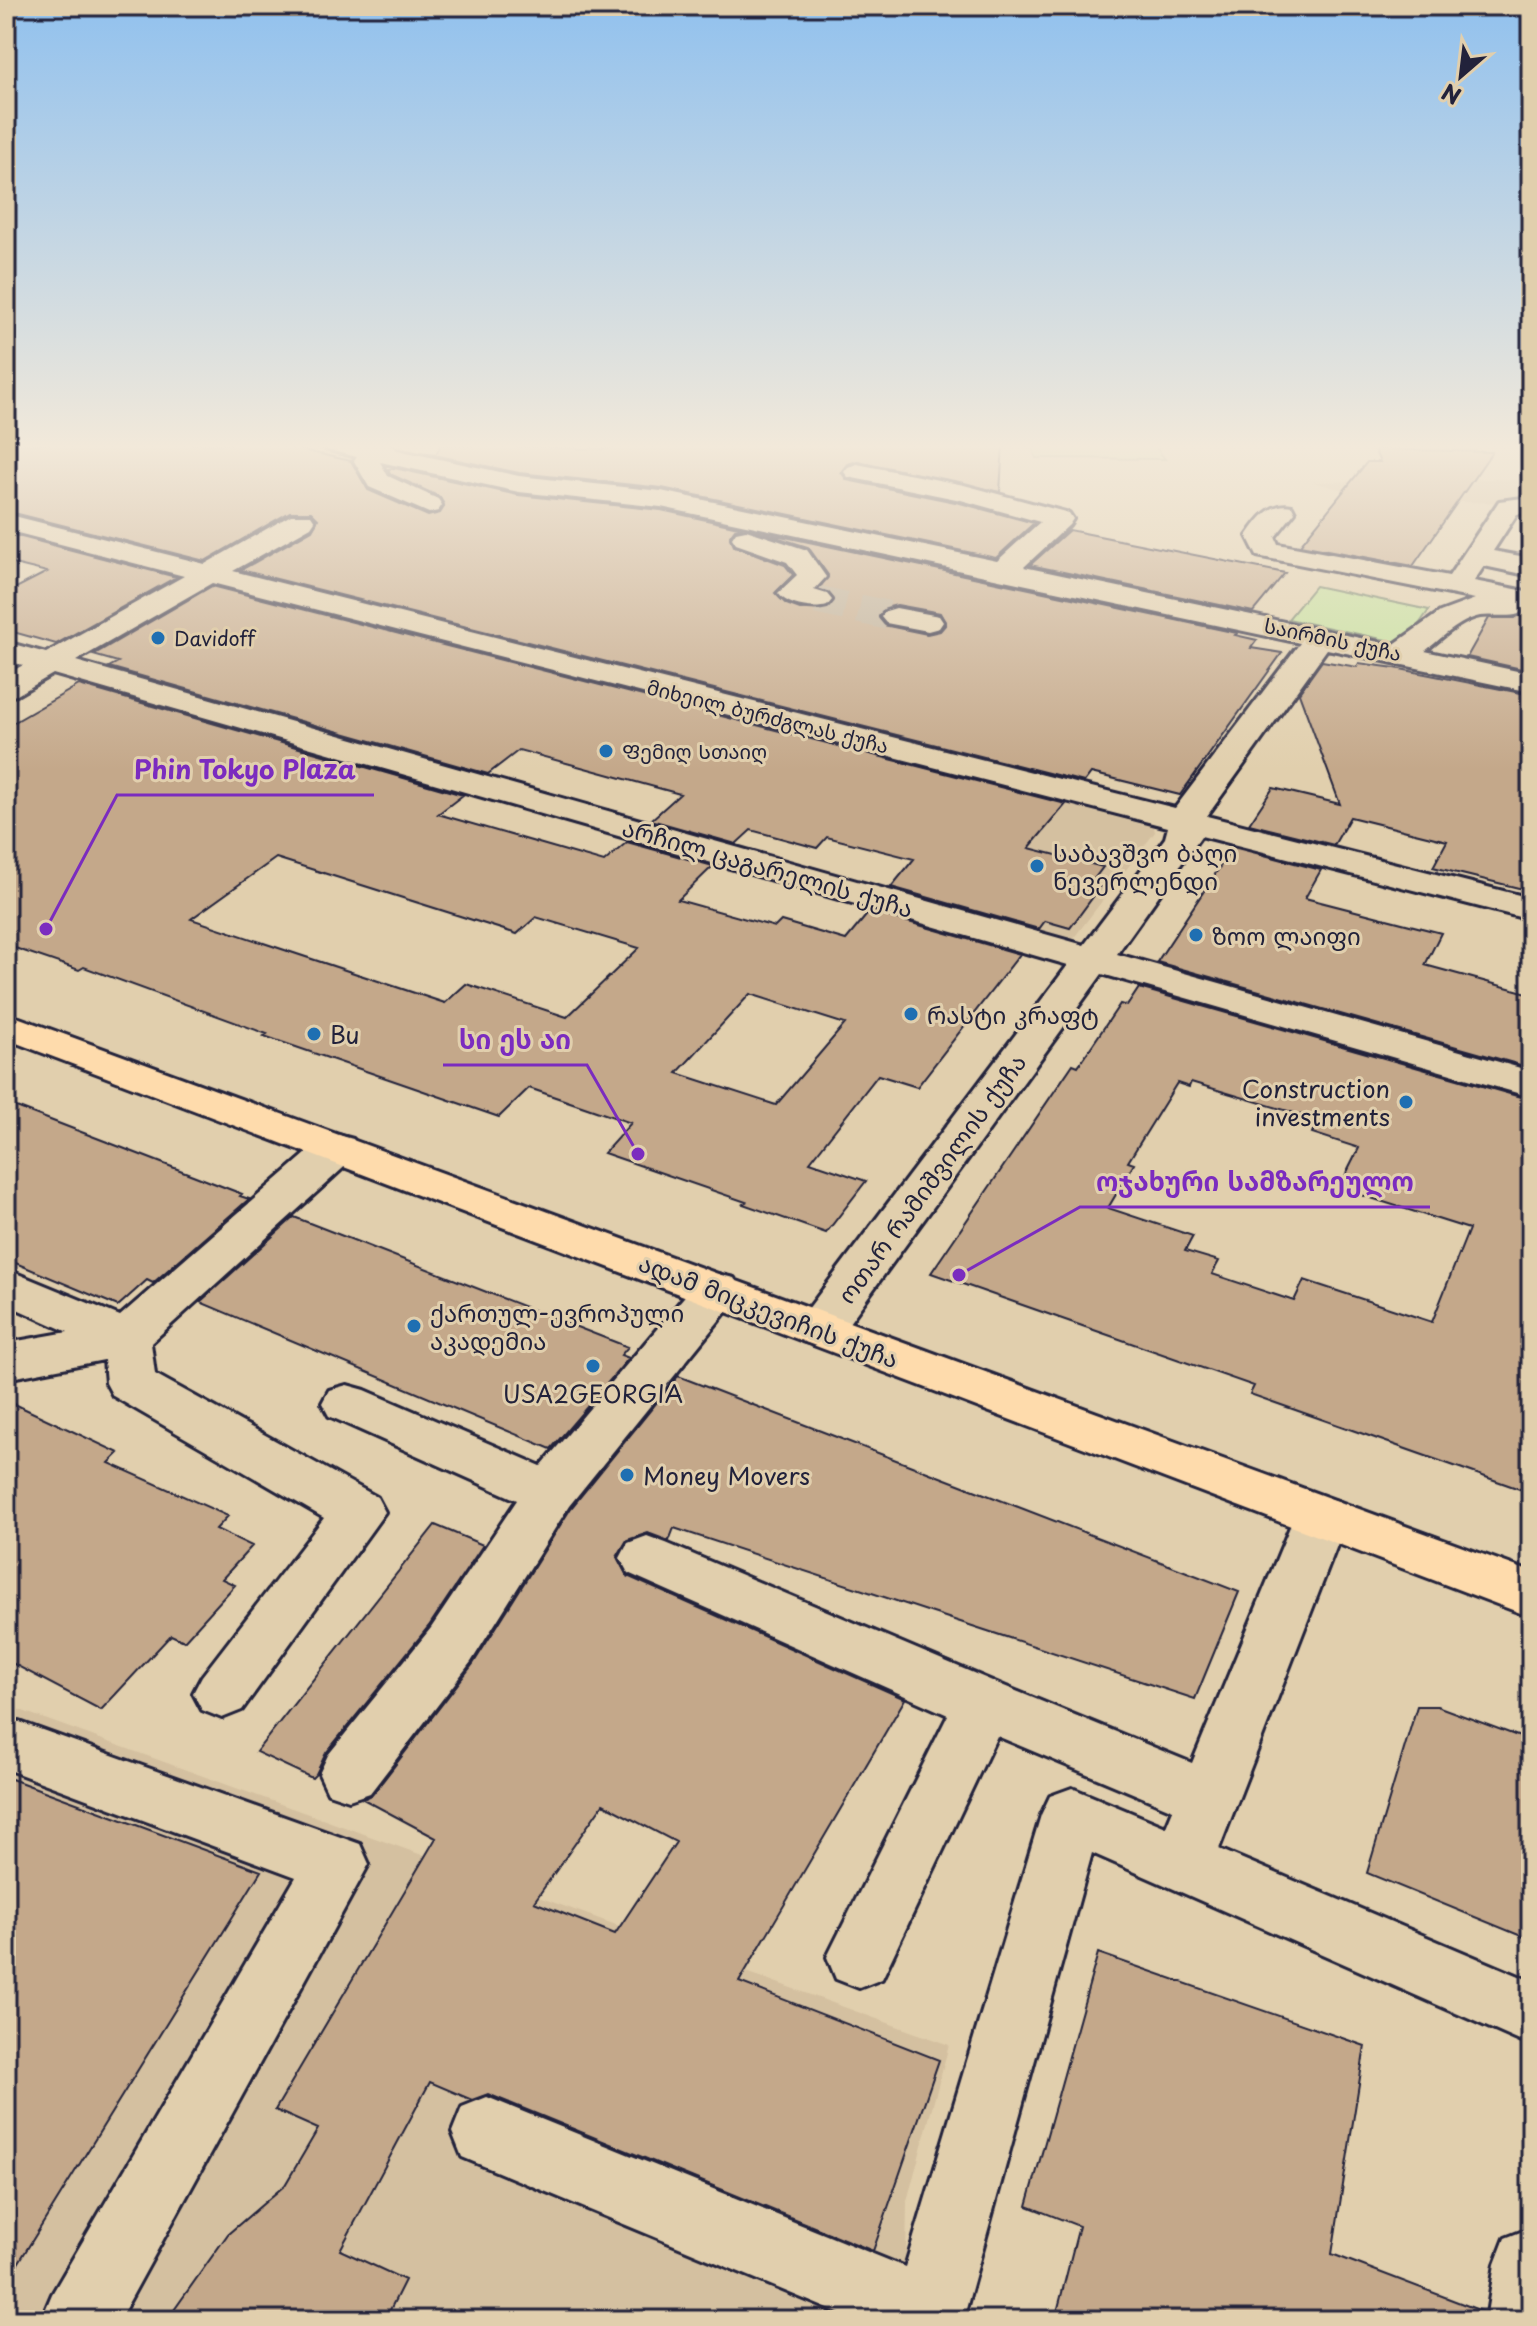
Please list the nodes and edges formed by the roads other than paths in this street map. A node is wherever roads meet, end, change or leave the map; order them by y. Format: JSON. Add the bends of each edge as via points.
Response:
{"nodes":[{"id":1,"x":128,"y":553,"type":"edge"},
{"id":2,"x":245,"y":553,"type":"edge"},
{"id":3,"x":787,"y":553,"type":"edge"},
{"id":4,"x":920,"y":553,"type":"edge"},
{"id":5,"x":1023,"y":553,"type":"edge"},
{"id":6,"x":1280,"y":553,"type":"edge"},
{"id":7,"x":1478,"y":553,"type":"edge"},
{"id":8,"x":1476,"y":556,"type":"junction"},
{"id":9,"x":1531,"y":567,"type":"edge"},
{"id":10,"x":1004,"y":570,"type":"junction"},
{"id":11,"x":209,"y":573,"type":"junction"},
{"id":12,"x":1456,"y":587,"type":"junction"},
{"id":13,"x":817,"y":600,"type":"tunnel mouth"},
{"id":14,"x":1531,"y":601,"type":"edge"},
{"id":15,"x":1531,"y":613,"type":"edge"},
{"id":16,"x":896,"y":617,"type":"tunnel mouth"},
{"id":17,"x":928,"y":622,"type":"dead end"},
{"id":18,"x":1320,"y":637,"type":"junction"},
{"id":19,"x":6,"y":651,"type":"edge"},
{"id":20,"x":1400,"y":654,"type":"junction"},
{"id":21,"x":50,"y":663,"type":"junction"},
{"id":22,"x":1531,"y":683,"type":"edge"},
{"id":23,"x":6,"y":688,"type":"edge"},
{"id":24,"x":1188,"y":822,"type":"junction"},
{"id":25,"x":1531,"y":909,"type":"edge"},
{"id":26,"x":1093,"y":960,"type":"junction"},
{"id":27,"x":6,"y":1025,"type":"edge"},
{"id":28,"x":1531,"y":1084,"type":"edge"},
{"id":29,"x":338,"y":1149,"type":"junction"},
{"id":30,"x":6,"y":1285,"type":"edge"},
{"id":31,"x":717,"y":1290,"type":"junction"},
{"id":32,"x":819,"y":1329,"type":"junction"},
{"id":33,"x":126,"y":1338,"type":"junction"},
{"id":34,"x":6,"y":1361,"type":"edge"},
{"id":35,"x":347,"y":1403,"type":"dead end"},
{"id":36,"x":550,"y":1492,"type":"junction"},
{"id":37,"x":1321,"y":1517,"type":"junction"},
{"id":38,"x":647,"y":1558,"type":"dead end"},
{"id":39,"x":1531,"y":1595,"type":"edge"},
{"id":40,"x":222,"y":1693,"type":"dead end"},
{"id":41,"x":983,"y":1704,"type":"junction"},
{"id":42,"x":6,"y":1743,"type":"edge"},
{"id":43,"x":349,"y":1774,"type":"dead end"},
{"id":44,"x":1209,"y":1797,"type":"junction"},
{"id":45,"x":1182,"y":1863,"type":"junction"},
{"id":46,"x":859,"y":1957,"type":"dead end"},
{"id":47,"x":1531,"y":2014,"type":"edge"},
{"id":48,"x":487,"y":2132,"type":"dead end"},
{"id":49,"x":1531,"y":2264,"type":"edge"},
{"id":50,"x":927,"y":2316,"type":"edge"},
{"id":51,"x":78,"y":2320,"type":"edge"},
{"id":52,"x":1523,"y":2320,"type":"edge"}],
"edges":[{"from":1,"to":11,"type":"street","name":"მიხეილ ბურძგლას ქუჩა"},
{"from":2,"to":11,"type":"street"},
{"from":3,"to":13,"type":"street","via":[[797,556],[812,577],[793,593]]},
{"from":4,"to":10,"type":"street","name":"საირმის ქუჩა"},
{"from":5,"to":10,"type":"street"},
{"from":6,"to":12,"type":"street"},
{"from":7,"to":8,"type":"street"},
{"from":8,"to":9,"type":"street"},
{"from":8,"to":12,"type":"street"},
{"from":10,"to":18,"type":"street","name":"საირმის ქუჩა"},
{"from":11,"to":21,"type":"street"},
{"from":11,"to":24,"type":"street","name":"მიხეილ ბურძგლას ქუჩა"},
{"from":12,"to":14,"type":"street"},
{"from":15,"to":20,"type":"street","via":[[1493,605],[1465,608]]},
{"from":16,"to":17,"type":"street"},
{"from":18,"to":20,"type":"street","name":"საირმის ქუჩა"},
{"from":18,"to":24,"type":"street","name":"ოთარ რამიშვილის ქუჩა","via":[[1191,810]]},
{"from":19,"to":21,"type":"street","name":"არჩილ ცაგარელის ქუჩა"},
{"from":20,"to":22,"type":"street","name":"საირმის ქუჩა"},
{"from":21,"to":23,"type":"street"},
{"from":21,"to":26,"type":"street","name":"არჩილ ცაგარელის ქუჩა"},
{"from":24,"to":25,"type":"street","name":"მიხეილ ბურძგლას ქუჩა"},
{"from":24,"to":26,"type":"street","name":"ოთარ რამიშვილის ქუჩა","via":[[1182,839]]},
{"from":26,"to":28,"type":"street","name":"არჩილ ცაგარელის ქუჩა"},
{"from":26,"to":32,"type":"street","name":"ოთარ რამიშვილის ქუჩა"},
{"from":27,"to":29,"type":"main road","name":"ადამ მიცკევიჩის ქუჩა"},
{"from":29,"to":31,"type":"main road","name":"ადამ მიცკევიჩის ქუჩა"},
{"from":29,"to":33,"type":"street"},
{"from":30,"to":33,"type":"street"},
{"from":31,"to":32,"type":"main road","name":"ადამ მიცკევიჩის ქუჩა"},
{"from":31,"to":36,"type":"street"},
{"from":32,"to":37,"type":"main road","name":"ადამ მიცკევიჩის ქუჩა"},
{"from":33,"to":34,"type":"street"},
{"from":33,"to":40,"type":"street","via":[[131,1383],[358,1512]]},
{"from":35,"to":36,"type":"street"},
{"from":36,"to":43,"type":"street","via":[[451,1645]]},
{"from":37,"to":39,"type":"main road","name":"ადამ მიცკევიჩის ქუჩა"},
{"from":37,"to":44,"type":"street"},
{"from":38,"to":41,"type":"street"},
{"from":41,"to":44,"type":"street"},
{"from":41,"to":46,"type":"street"},
{"from":42,"to":51,"type":"street","via":[[338,1864]]},
{"from":44,"to":45,"type":"street"},
{"from":45,"to":47,"type":"street"},
{"from":45,"to":50,"type":"street","via":[[1072,1815]]},
{"from":48,"to":50,"type":"street"},
{"from":49,"to":52,"type":"street"}]}
